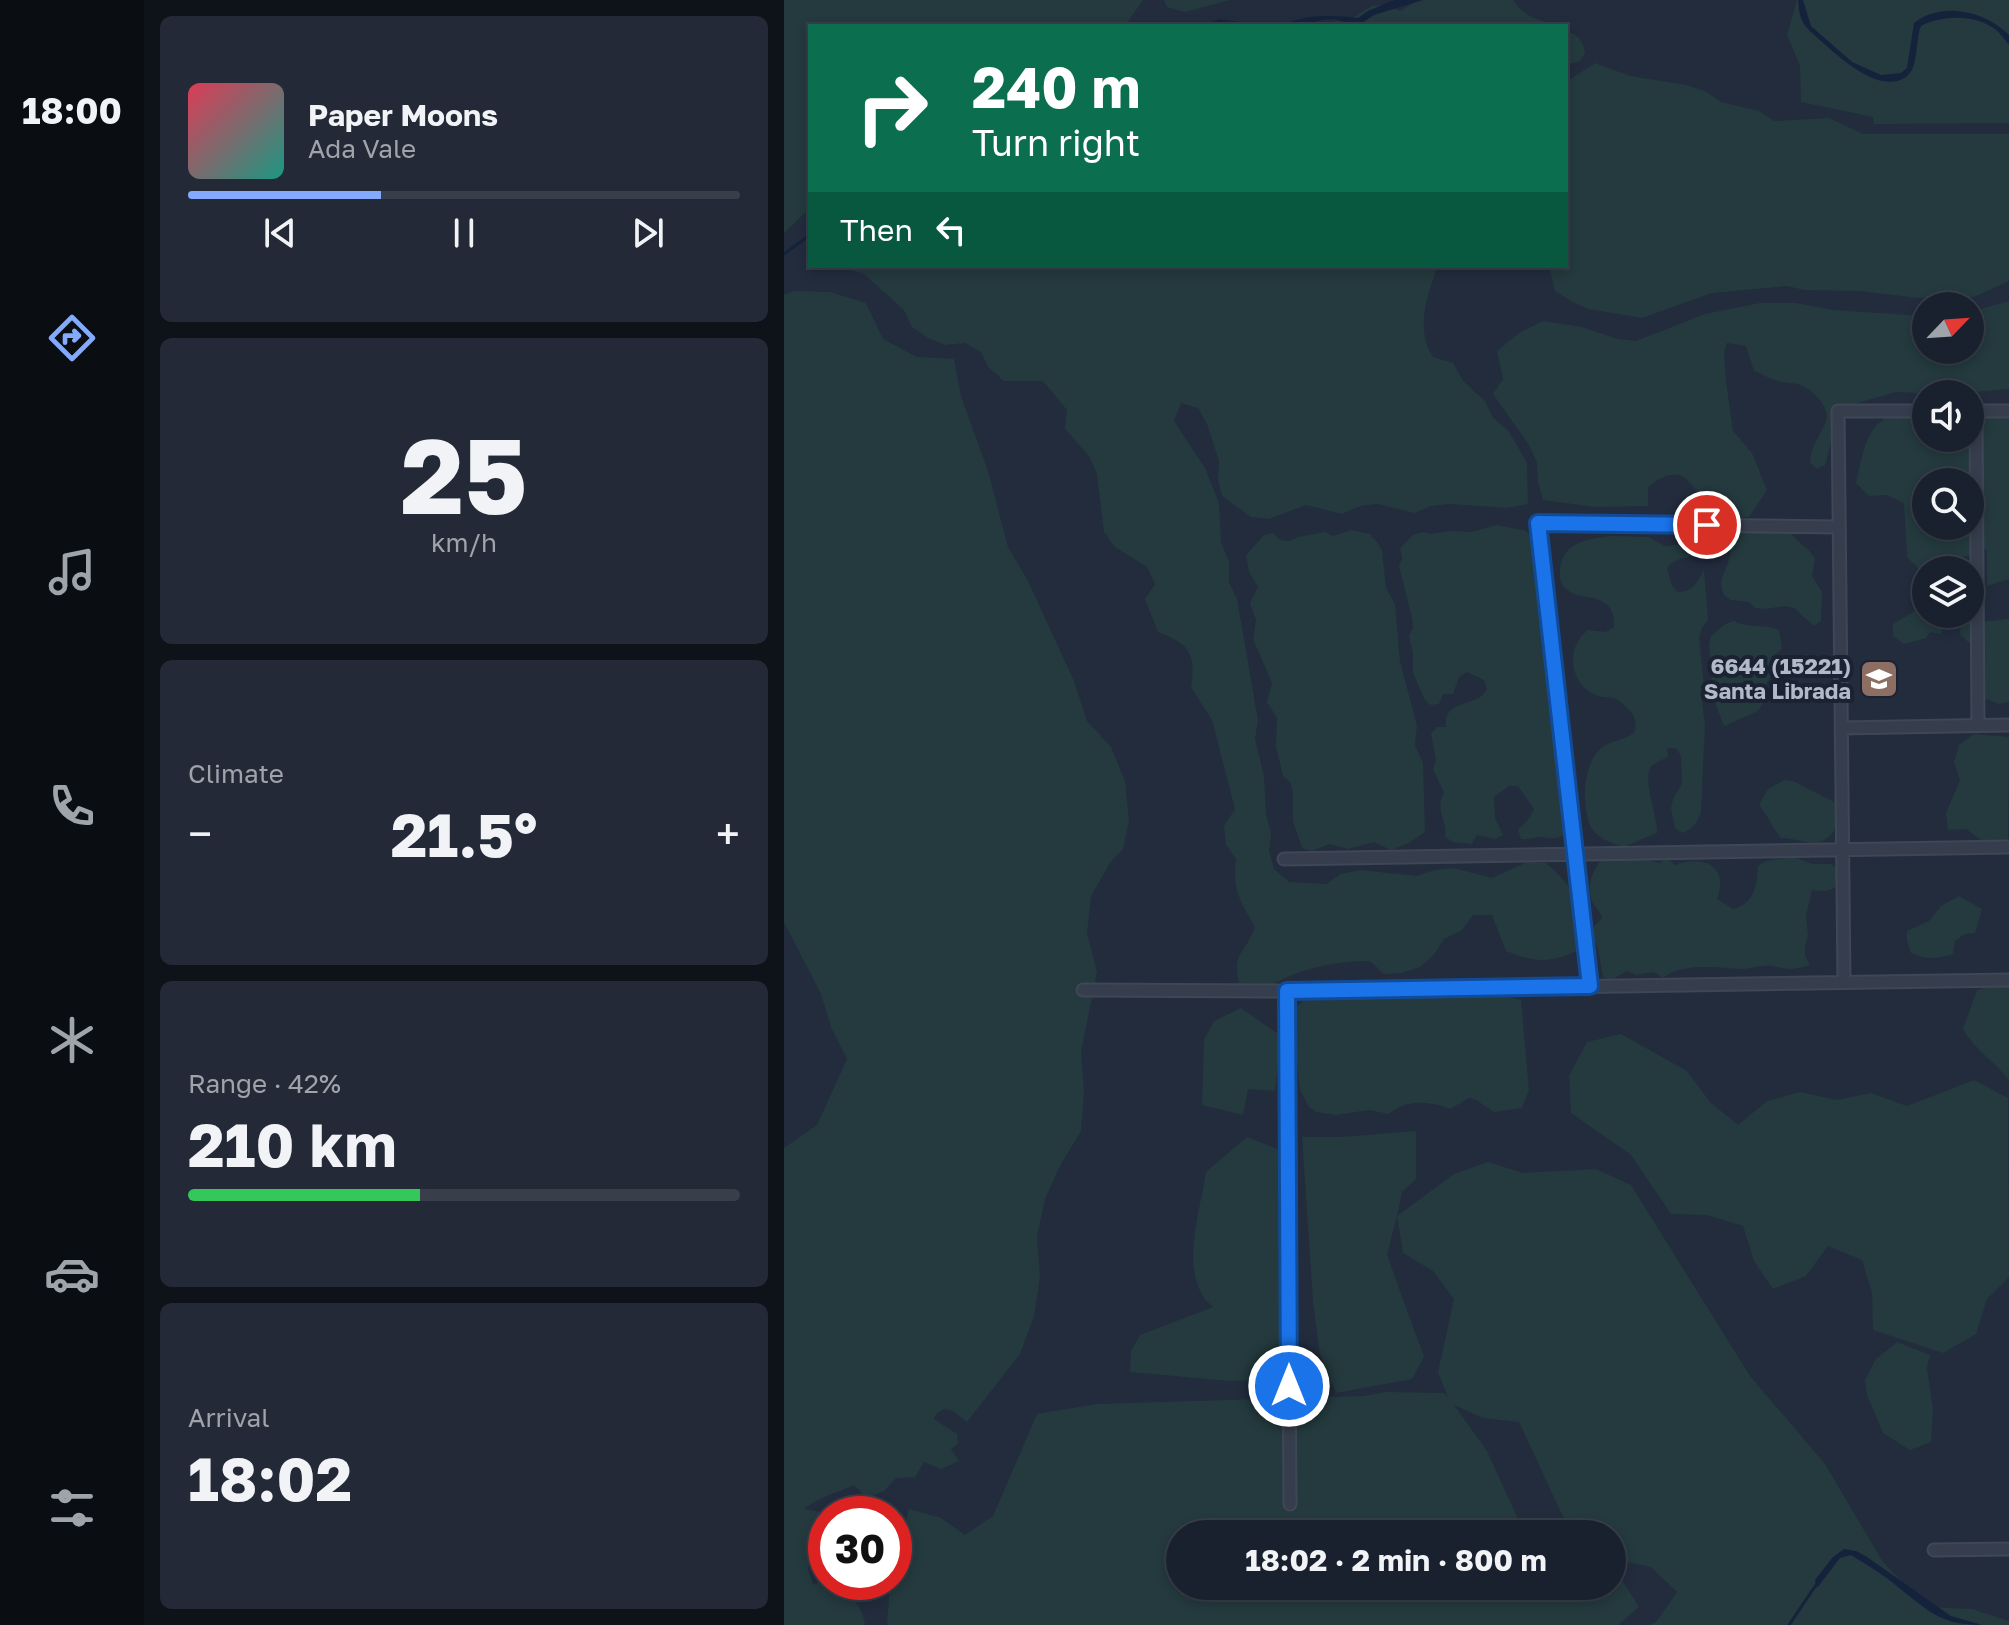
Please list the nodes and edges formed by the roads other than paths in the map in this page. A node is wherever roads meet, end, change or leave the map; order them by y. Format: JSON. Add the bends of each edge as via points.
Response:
{"nodes":[{"id":1,"x":1912,"y":411,"type":"edge"},
{"id":2,"x":1984,"y":411,"type":"edge"},
{"id":3,"x":2009,"y":411,"type":"edge"},
{"id":4,"x":1974,"y":452,"type":"edge"},
{"id":5,"x":1839,"y":527,"type":"junction"},
{"id":6,"x":2009,"y":725,"type":"edge"},
{"id":7,"x":1978,"y":726,"type":"junction"},
{"id":8,"x":1841,"y":728,"type":"junction"},
{"id":9,"x":2009,"y":847,"type":"edge"},
{"id":10,"x":1842,"y":851,"type":"junction"},
{"id":11,"x":1575,"y":852,"type":"junction"},
{"id":12,"x":1284,"y":859,"type":"dead end"},
{"id":13,"x":2009,"y":980,"type":"edge"},
{"id":14,"x":1844,"y":982,"type":"junction"},
{"id":15,"x":1590,"y":986,"type":"junction"},
{"id":16,"x":1083,"y":990,"type":"dead end"},
{"id":17,"x":1287,"y":991,"type":"junction"},
{"id":18,"x":1290,"y":1504,"type":"dead end"},
{"id":19,"x":2009,"y":1549,"type":"edge"},
{"id":20,"x":1934,"y":1550,"type":"dead end"}],
"edges":[{"from":1,"to":5,"type":"street","via":[[1838,411]]},
{"from":2,"to":3,"type":"street"},
{"from":4,"to":7,"type":"street"},
{"from":5,"to":8,"type":"street"},
{"from":5,"to":11,"type":"street","via":[[1538,523]]},
{"from":6,"to":7,"type":"street"},
{"from":7,"to":8,"type":"street"},
{"from":8,"to":10,"type":"street"},
{"from":9,"to":10,"type":"street"},
{"from":10,"to":11,"type":"street"},
{"from":10,"to":14,"type":"street"},
{"from":11,"to":12,"type":"street"},
{"from":11,"to":15,"type":"street"},
{"from":13,"to":14,"type":"street"},
{"from":14,"to":15,"type":"street"},
{"from":15,"to":17,"type":"street"},
{"from":16,"to":17,"type":"street"},
{"from":17,"to":18,"type":"street"},
{"from":19,"to":20,"type":"street"}]}
